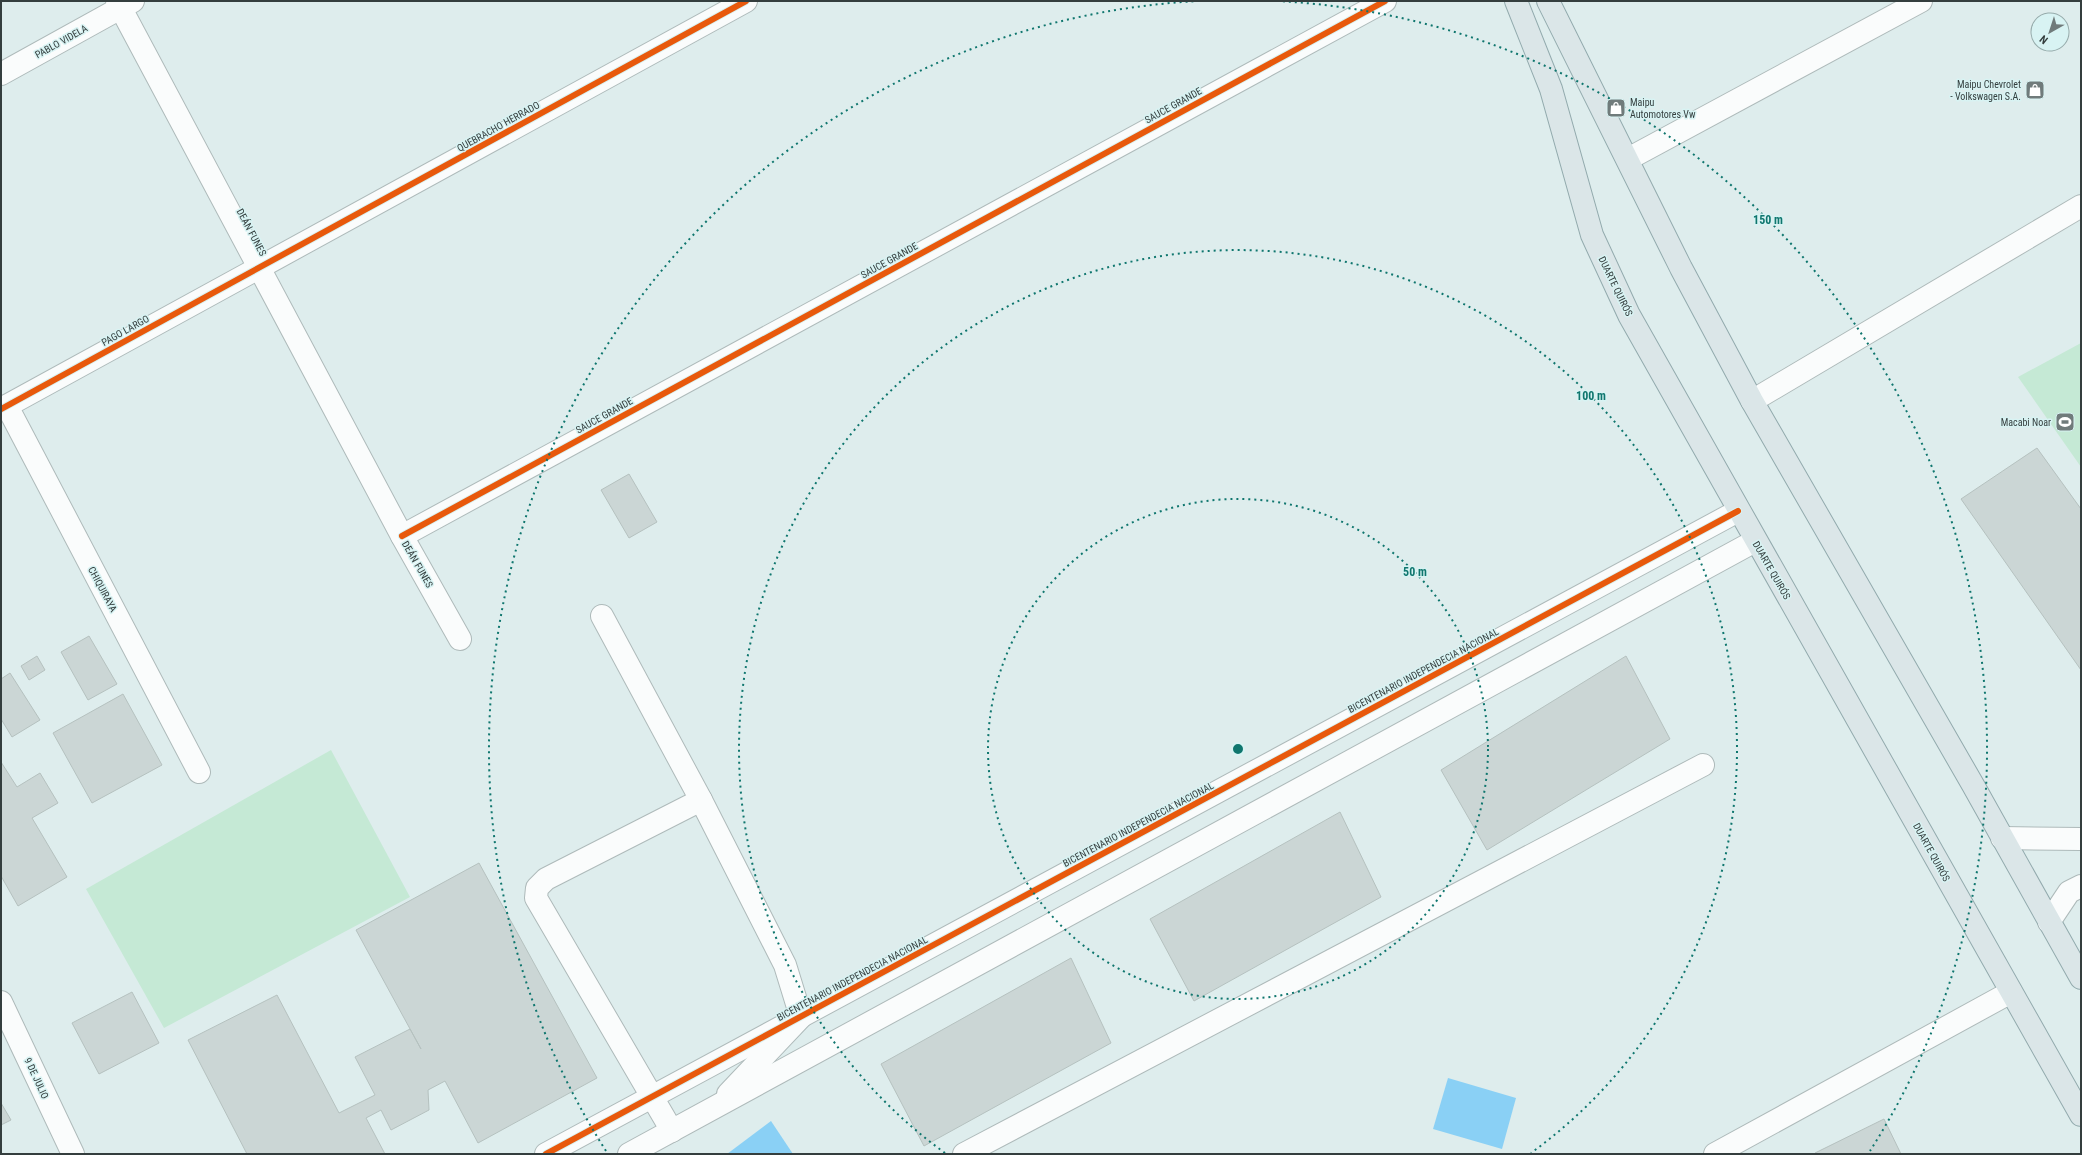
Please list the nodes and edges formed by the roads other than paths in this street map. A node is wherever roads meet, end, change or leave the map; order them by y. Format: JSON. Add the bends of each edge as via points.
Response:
{"nodes":[{"id":1,"x":746,"y":1,"type":"edge"},
{"id":2,"x":1385,"y":1,"type":"edge"},
{"id":3,"x":1516,"y":1,"type":"edge"},
{"id":4,"x":1548,"y":1,"type":"edge"},
{"id":5,"x":1921,"y":1,"type":"edge"},
{"id":6,"x":124,"y":3,"type":"edge"},
{"id":7,"x":1,"y":74,"type":"edge"},
{"id":8,"x":1628,"y":159,"type":"junction"},
{"id":9,"x":2081,"y":206,"type":"edge"},
{"id":10,"x":260,"y":268,"type":"junction"},
{"id":11,"x":1752,"y":401,"type":"junction"},
{"id":12,"x":4,"y":408,"type":"edge"},
{"id":13,"x":1738,"y":511,"type":"junction"},
{"id":14,"x":402,"y":536,"type":"junction"},
{"id":15,"x":1755,"y":540,"type":"junction"},
{"id":16,"x":602,"y":616,"type":"dead end"},
{"id":17,"x":460,"y":639,"type":"dead end"},
{"id":18,"x":1703,"y":765,"type":"dead end"},
{"id":19,"x":199,"y":772,"type":"dead end"},
{"id":20,"x":701,"y":800,"type":"junction"},
{"id":21,"x":2002,"y":838,"type":"junction"},
{"id":22,"x":2081,"y":839,"type":"edge"},
{"id":23,"x":2081,"y":886,"type":"edge"},
{"id":24,"x":2050,"y":922,"type":"junction"},
{"id":25,"x":2081,"y":978,"type":"edge"},
{"id":26,"x":2011,"y":992,"type":"junction"},
{"id":27,"x":1,"y":1002,"type":"edge"},
{"id":28,"x":801,"y":1017,"type":"junction"},
{"id":29,"x":653,"y":1097,"type":"junction"},
{"id":30,"x":715,"y":1108,"type":"junction"},
{"id":31,"x":2081,"y":1115,"type":"edge"},
{"id":32,"x":672,"y":1131,"type":"junction"},
{"id":33,"x":73,"y":1154,"type":"edge"},
{"id":34,"x":546,"y":1154,"type":"edge"},
{"id":35,"x":629,"y":1154,"type":"edge"},
{"id":36,"x":964,"y":1154,"type":"edge"},
{"id":37,"x":1715,"y":1154,"type":"edge"}],
"edges":[{"from":1,"to":10,"type":"street","name":"QUEBRACHO HERRADO"},
{"from":2,"to":14,"type":"street","name":"SAUCE GRANDE"},
{"from":3,"to":13,"type":"main road","name":"DUARTE QUIRÓS","via":[[1551,89],[1588,221],[1608,272],[1629,315]]},
{"from":4,"to":8,"type":"main road"},
{"from":5,"to":8,"type":"street"},
{"from":6,"to":7,"type":"street","name":"PABLO VIDELA"},
{"from":6,"to":10,"type":"street","name":"DEÁN FUNES"},
{"from":8,"to":11,"type":"main road","via":[[1681,268]]},
{"from":9,"to":11,"type":"street"},
{"from":10,"to":12,"type":"street","name":"PAGO LARGO"},
{"from":10,"to":14,"type":"street","name":"DEÁN FUNES"},
{"from":11,"to":21,"type":"main road","via":[[1974,785]]},
{"from":12,"to":19,"type":"street","name":"CHIQUIRAYA"},
{"from":13,"to":15,"type":"main road","name":"DUARTE QUIRÓS"},
{"from":13,"to":28,"type":"street","name":"BICENTENARIO INDEPENDECIA NACIONAL"},
{"from":14,"to":17,"type":"street","name":"DEÁN FUNES"},
{"from":15,"to":26,"type":"main road","name":"DUARTE QUIRÓS"},
{"from":15,"to":30,"type":"street"},
{"from":16,"to":20,"type":"street"},
{"from":18,"to":36,"type":"street"},
{"from":20,"to":28,"type":"street","via":[[785,965]]},
{"from":20,"to":29,"type":"street","via":[[546,879],[537,888],[536,898]]},
{"from":21,"to":22,"type":"street"},
{"from":21,"to":24,"type":"main road"},
{"from":23,"to":24,"type":"street","via":[[2069,892]]},
{"from":24,"to":25,"type":"main road"},
{"from":26,"to":31,"type":"main road","name":"DUARTE QUIRÓS"},
{"from":26,"to":37,"type":"street"},
{"from":27,"to":33,"type":"street","name":"9 DE JULIO"},
{"from":28,"to":29,"type":"street","name":"BICENTENARIO INDEPENDECIA NACIONAL"},
{"from":28,"to":30,"type":"street"},
{"from":29,"to":32,"type":"street"},
{"from":29,"to":34,"type":"street","name":"BICENTENARIO INDEPENDECIA NACIONAL"},
{"from":30,"to":32,"type":"street"},
{"from":32,"to":35,"type":"street"}]}
